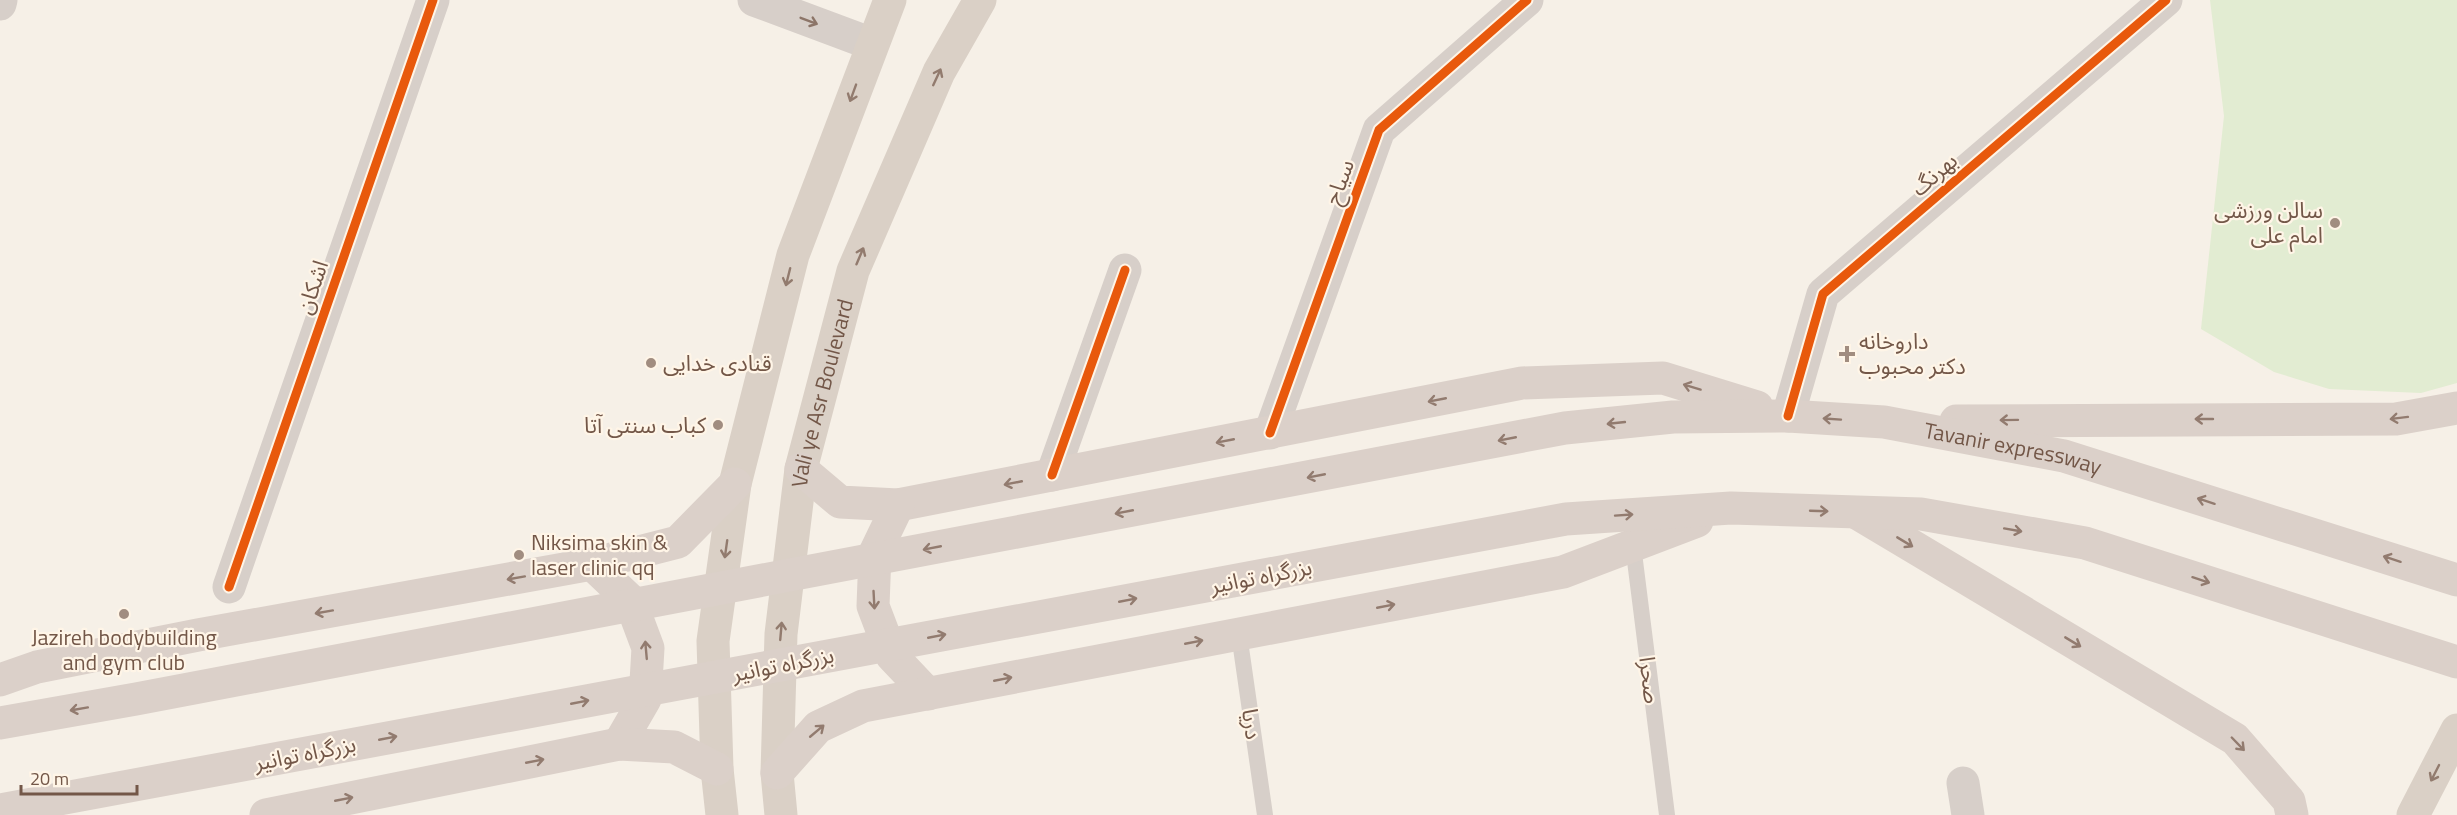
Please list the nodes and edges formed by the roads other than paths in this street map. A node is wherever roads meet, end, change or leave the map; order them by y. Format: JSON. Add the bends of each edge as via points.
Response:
{"nodes":[{"id":1,"x":433,"y":0,"type":"edge"},
{"id":2,"x":754,"y":0,"type":"edge"},
{"id":3,"x":890,"y":0,"type":"edge"},
{"id":4,"x":980,"y":0,"type":"edge"},
{"id":5,"x":1527,"y":0,"type":"edge"},
{"id":6,"x":2166,"y":0,"type":"edge"},
{"id":7,"x":872,"y":44,"type":"junction"},
{"id":8,"x":1125,"y":270,"type":"dead end"},
{"id":9,"x":2457,"y":408,"type":"edge"},
{"id":10,"x":1788,"y":416,"type":"junction"},
{"id":11,"x":1884,"y":422,"type":"junction"},
{"id":12,"x":1270,"y":433,"type":"junction"},
{"id":13,"x":801,"y":469,"type":"junction"},
{"id":14,"x":1052,"y":475,"type":"junction"},
{"id":15,"x":735,"y":483,"type":"junction"},
{"id":16,"x":898,"y":505,"type":"junction"},
{"id":17,"x":1731,"y":508,"type":"junction"},
{"id":18,"x":1855,"y":512,"type":"junction"},
{"id":19,"x":1633,"y":545,"type":"junction"},
{"id":20,"x":592,"y":564,"type":"junction"},
{"id":21,"x":2452,"y":579,"type":"edge"},
{"id":22,"x":229,"y":587,"type":"dead end"},
{"id":23,"x":1239,"y":634,"type":"junction"},
{"id":24,"x":2457,"y":662,"type":"edge"},
{"id":25,"x":0,"y":680,"type":"edge"},
{"id":26,"x":928,"y":694,"type":"junction"},
{"id":27,"x":0,"y":723,"type":"edge"},
{"id":28,"x":2457,"y":730,"type":"edge"},
{"id":29,"x":619,"y":744,"type":"junction"},
{"id":30,"x":717,"y":769,"type":"junction"},
{"id":31,"x":777,"y":773,"type":"junction"},
{"id":32,"x":1963,"y":783,"type":"dead end"},
{"id":33,"x":0,"y":810,"type":"edge"},
{"id":34,"x":266,"y":815,"type":"edge"},
{"id":35,"x":722,"y":815,"type":"edge"},
{"id":36,"x":781,"y":815,"type":"edge"},
{"id":37,"x":1265,"y":815,"type":"edge"},
{"id":38,"x":1667,"y":815,"type":"edge"},
{"id":39,"x":1968,"y":815,"type":"edge"},
{"id":40,"x":2292,"y":815,"type":"edge"},
{"id":41,"x":2413,"y":815,"type":"edge"}],
"edges":[{"from":1,"to":22,"type":"street","name":"اشکان"},
{"from":2,"to":7,"type":"street","one_way":true},
{"from":3,"to":7,"type":"main road"},
{"from":13,"to":4,"type":"main road","name":"Vali ye Asr Boulevard","one_way":true,"via":[[853,271],[939,72]]},
{"from":5,"to":12,"type":"street","name":"سیاح","via":[[1379,130]]},
{"from":6,"to":10,"type":"street","name":"بهرنگ","via":[[1824,294]]},
{"from":7,"to":15,"type":"main road","one_way":true,"via":[[793,255]]},
{"from":8,"to":14,"type":"street"},
{"from":9,"to":11,"type":"highway","one_way":true,"via":[[2396,419]]},
{"from":11,"to":10,"type":"highway","name":"Tavanir expressway","one_way":true},
{"from":10,"to":12,"type":"highway","one_way":true,"via":[[1663,378],[1521,383]]},
{"from":10,"to":27,"type":"highway","name":"Tavanir expressway","one_way":true,"via":[[1673,417],[1565,428]]},
{"from":21,"to":11,"type":"highway","name":"Tavanir expressway","one_way":true,"via":[[2064,456]]},
{"from":12,"to":14,"type":"highway","one_way":true},
{"from":13,"to":16,"type":"highway","via":[[840,502]]},
{"from":31,"to":13,"type":"main road","name":"Vali ye Asr Boulevard","one_way":true,"via":[[781,634]]},
{"from":14,"to":16,"type":"highway","one_way":true},
{"from":15,"to":20,"type":"highway","via":[[678,542]]},
{"from":15,"to":30,"type":"main road","one_way":true,"via":[[712,641]]},
{"from":16,"to":26,"type":"highway","one_way":true,"via":[[875,553],[873,606],[892,656]]},
{"from":17,"to":18,"type":"highway","one_way":true},
{"from":17,"to":19,"type":"highway"},
{"from":33,"to":17,"type":"highway","name":"بزرگراه توانیر","one_way":true,"via":[[1566,519]]},
{"from":18,"to":24,"type":"highway","one_way":true,"via":[[1921,514],[2085,543]]},
{"from":18,"to":40,"type":"highway","one_way":true,"via":[[2235,739],[2289,801]]},
{"from":23,"to":19,"type":"highway","one_way":true,"via":[[1563,572]]},
{"from":19,"to":38,"type":"lane","name":"صحرا"},
{"from":20,"to":25,"type":"highway","one_way":true,"via":[[198,635],[37,667]]},
{"from":29,"to":20,"type":"highway","one_way":true,"via":[[645,699],[648,648],[630,600]]},
{"from":26,"to":23,"type":"highway","one_way":true},
{"from":23,"to":37,"type":"lane","name":"دریا"},
{"from":31,"to":26,"type":"highway","one_way":true,"via":[[818,727],[864,706]]},
{"from":28,"to":41,"type":"main road","one_way":true},
{"from":29,"to":30,"type":"highway","via":[[674,747]]},
{"from":34,"to":29,"type":"highway","one_way":true},
{"from":30,"to":35,"type":"main road"},
{"from":31,"to":36,"type":"main road","name":"Vali ye Asr Boulevard"},
{"from":32,"to":39,"type":"street"}]}
